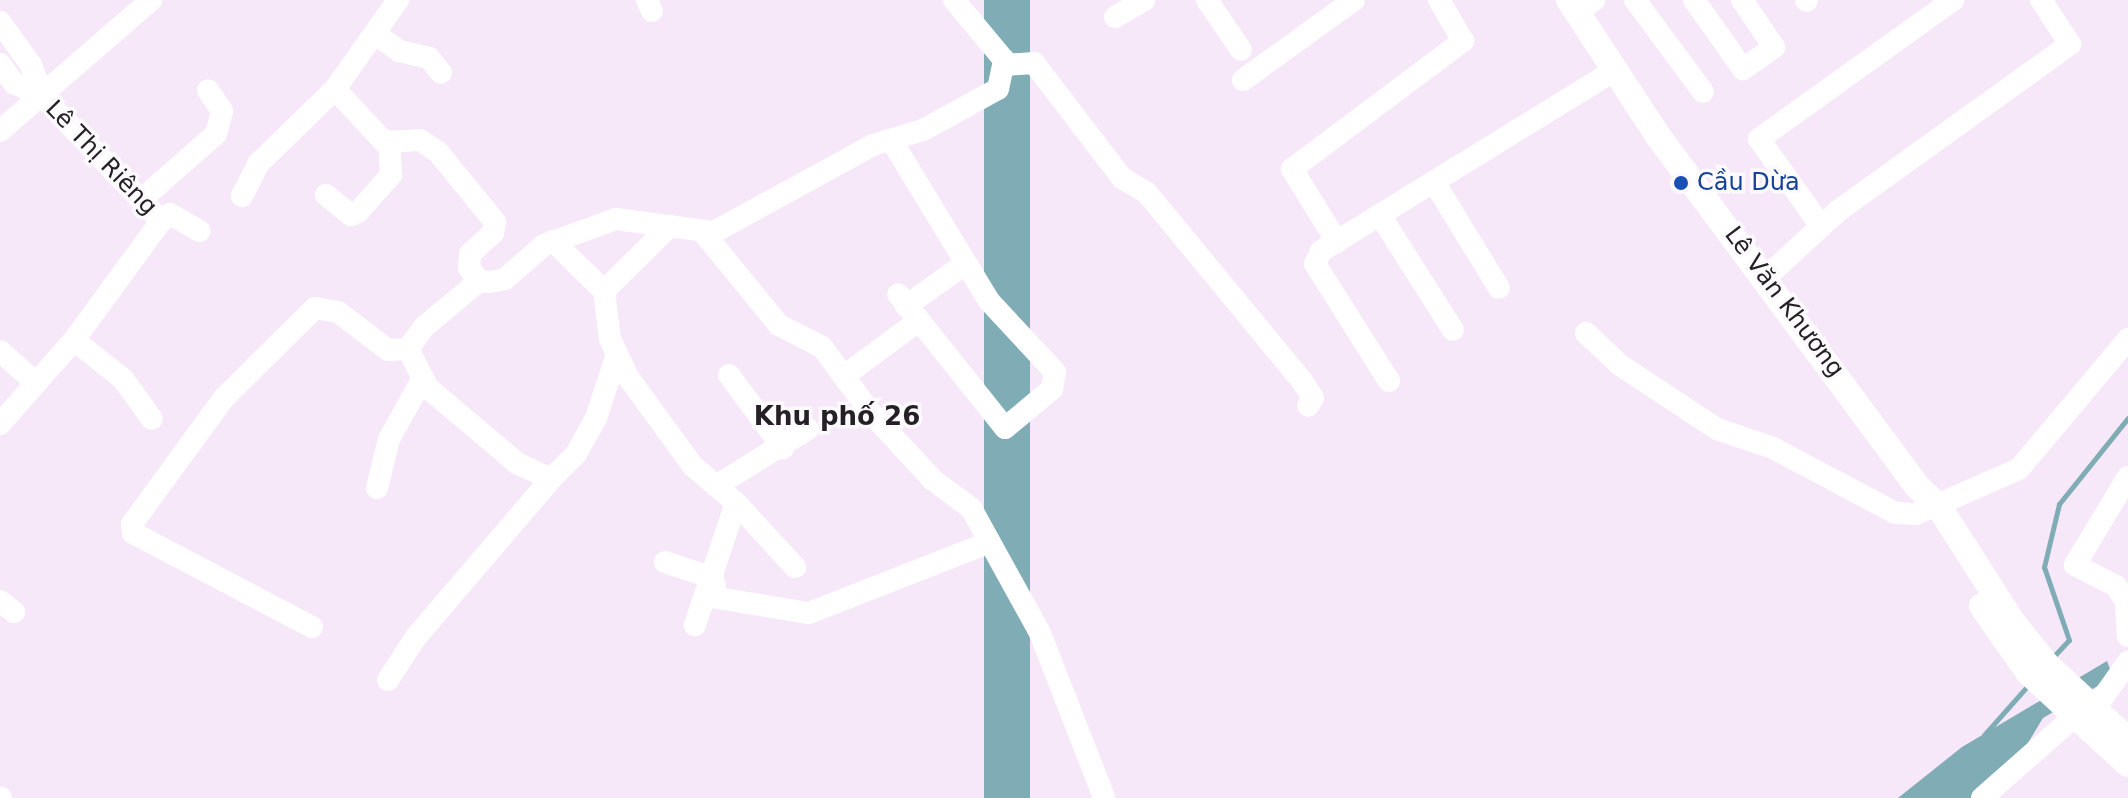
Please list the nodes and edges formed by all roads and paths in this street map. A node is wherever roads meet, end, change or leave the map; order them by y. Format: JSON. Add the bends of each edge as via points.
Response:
{"nodes":[{"id":1,"x":151,"y":0,"type":"edge"},
{"id":2,"x":398,"y":0,"type":"edge"},
{"id":3,"x":954,"y":0,"type":"edge"},
{"id":4,"x":1145,"y":0,"type":"edge"},
{"id":5,"x":1207,"y":0,"type":"edge"},
{"id":6,"x":1354,"y":0,"type":"edge"},
{"id":7,"x":1439,"y":0,"type":"edge"},
{"id":8,"x":1635,"y":0,"type":"edge"},
{"id":9,"x":1694,"y":0,"type":"edge"},
{"id":10,"x":1742,"y":0,"type":"edge"},
{"id":11,"x":1953,"y":0,"type":"edge"},
{"id":12,"x":2041,"y":0,"type":"edge"},
{"id":13,"x":1580,"y":4,"type":"edge"},
{"id":14,"x":1115,"y":17,"type":"dead end"},
{"id":15,"x":0,"y":22,"type":"edge"},
{"id":16,"x":375,"y":34,"type":"junction"},
{"id":17,"x":1241,"y":50,"type":"dead end"},
{"id":18,"x":0,"y":64,"type":"edge"},
{"id":19,"x":1005,"y":65,"type":"junction"},
{"id":20,"x":1615,"y":70,"type":"junction"},
{"id":21,"x":441,"y":73,"type":"dead end"},
{"id":22,"x":1243,"y":80,"type":"dead end"},
{"id":23,"x":335,"y":89,"type":"junction"},
{"id":24,"x":208,"y":90,"type":"dead end"},
{"id":25,"x":1703,"y":92,"type":"dead end"},
{"id":26,"x":42,"y":96,"type":"junction"},
{"id":27,"x":0,"y":131,"type":"edge"},
{"id":28,"x":389,"y":142,"type":"junction"},
{"id":29,"x":893,"y":143,"type":"junction"},
{"id":30,"x":1434,"y":182,"type":"junction"},
{"id":31,"x":326,"y":195,"type":"dead end"},
{"id":32,"x":242,"y":196,"type":"dead end"},
{"id":33,"x":142,"y":199,"type":"junction"},
{"id":34,"x":1380,"y":215,"type":"junction"},
{"id":35,"x":161,"y":221,"type":"junction"},
{"id":36,"x":670,"y":226,"type":"junction"},
{"id":37,"x":1821,"y":226,"type":"junction"},
{"id":38,"x":199,"y":231,"type":"dead end"},
{"id":39,"x":702,"y":231,"type":"junction"},
{"id":40,"x":553,"y":241,"type":"junction"},
{"id":41,"x":1337,"y":242,"type":"junction"},
{"id":42,"x":965,"y":264,"type":"junction"},
{"id":43,"x":1766,"y":277,"type":"junction"},
{"id":44,"x":479,"y":281,"type":"junction"},
{"id":45,"x":1499,"y":288,"type":"dead end"},
{"id":46,"x":604,"y":291,"type":"junction"},
{"id":47,"x":907,"y":307,"type":"junction"},
{"id":48,"x":1453,"y":330,"type":"dead end"},
{"id":49,"x":1586,"y":333,"type":"dead end"},
{"id":50,"x":2128,"y":339,"type":"edge"},
{"id":51,"x":74,"y":340,"type":"junction"},
{"id":52,"x":408,"y":349,"type":"junction"},
{"id":53,"x":0,"y":351,"type":"edge"},
{"id":54,"x":617,"y":354,"type":"junction"},
{"id":55,"x":729,"y":375,"type":"dead end"},
{"id":56,"x":844,"y":376,"type":"junction"},
{"id":57,"x":423,"y":378,"type":"junction"},
{"id":58,"x":1389,"y":381,"type":"dead end"},
{"id":59,"x":36,"y":383,"type":"junction"},
{"id":60,"x":1308,"y":406,"type":"dead end"},
{"id":61,"x":2,"y":419,"type":"edge"},
{"id":62,"x":152,"y":419,"type":"dead end"},
{"id":63,"x":808,"y":429,"type":"dead end"},
{"id":64,"x":783,"y":448,"type":"junction"},
{"id":65,"x":2128,"y":477,"type":"edge"},
{"id":66,"x":551,"y":479,"type":"junction"},
{"id":67,"x":716,"y":486,"type":"junction"},
{"id":68,"x":377,"y":488,"type":"dead end"},
{"id":69,"x":736,"y":503,"type":"junction"},
{"id":70,"x":1933,"y":511,"type":"junction"},
{"id":71,"x":990,"y":542,"type":"junction"},
{"id":72,"x":665,"y":562,"type":"dead end"},
{"id":73,"x":795,"y":567,"type":"dead end"},
{"id":74,"x":713,"y":578,"type":"junction"},
{"id":75,"x":695,"y":625,"type":"dead end"},
{"id":76,"x":312,"y":627,"type":"dead end"},
{"id":77,"x":2128,"y":636,"type":"edge"},
{"id":78,"x":2128,"y":662,"type":"edge"},
{"id":79,"x":388,"y":680,"type":"dead end"},
{"id":80,"x":2080,"y":710,"type":"junction"},
{"id":81,"x":2128,"y":740,"type":"edge"},
{"id":82,"x":2128,"y":764,"type":"edge"},
{"id":83,"x":1104,"y":797,"type":"edge"},
{"id":84,"x":1982,"y":798,"type":"edge"}],
"edges":[{"from":1,"to":26,"type":"street"},
{"from":2,"to":16,"type":"street"},
{"from":3,"to":19,"type":"street"},
{"from":4,"to":14,"type":"street"},
{"from":5,"to":17,"type":"street"},
{"from":6,"to":22,"type":"street"},
{"from":7,"to":41,"type":"street","via":[[1463,41],[1292,169]]},
{"from":8,"to":25,"type":"street"},
{"from":9,"to":10,"type":"street","via":[[1743,69],[1774,47]]},
{"from":11,"to":37,"type":"street","via":[[1759,139]]},
{"from":12,"to":37,"type":"street","via":[[2070,44]]},
{"from":13,"to":20,"type":"main road","name":"Lê Văn Khương"},
{"from":15,"to":26,"type":"street","name":"Lê Thị Riêng","via":[[31,65]]},
{"from":16,"to":21,"type":"street","via":[[399,51],[429,58]]},
{"from":16,"to":23,"type":"street"},
{"from":18,"to":26,"type":"street","name":"Lê Thị Riêng","via":[[14,83]]},
{"from":19,"to":29,"type":"street","via":[[998,89]]},
{"from":19,"to":60,"type":"street","via":[[1034,63],[1122,178],[1147,193],[1302,381],[1313,398]]},
{"from":20,"to":30,"type":"street"},
{"from":20,"to":43,"type":"main road","name":"Lê Văn Khương"},
{"from":23,"to":28,"type":"street"},
{"from":23,"to":32,"type":"street","via":[[258,164]]},
{"from":24,"to":33,"type":"street","via":[[222,111],[216,134]]},
{"from":26,"to":27,"type":"street"},
{"from":26,"to":33,"type":"street","name":"Lê Thị Riêng"},
{"from":28,"to":31,"type":"street","via":[[391,175],[358,212],[351,215]]},
{"from":28,"to":44,"type":"street","via":[[420,140],[438,152],[495,222],[493,233],[470,254],[469,268]]},
{"from":29,"to":39,"type":"street","via":[[873,145],[714,232]]},
{"from":29,"to":42,"type":"street"},
{"from":30,"to":34,"type":"street"},
{"from":30,"to":45,"type":"street"},
{"from":33,"to":35,"type":"street","name":"Lê Thị Riêng"},
{"from":34,"to":41,"type":"street"},
{"from":34,"to":48,"type":"street"},
{"from":35,"to":38,"type":"street","via":[[170,214]]},
{"from":35,"to":51,"type":"street"},
{"from":36,"to":39,"type":"street"},
{"from":36,"to":40,"type":"street","via":[[616,219]]},
{"from":36,"to":46,"type":"street"},
{"from":37,"to":43,"type":"street"},
{"from":39,"to":56,"type":"street","via":[[779,325],[822,347]]},
{"from":40,"to":44,"type":"street","via":[[505,279]]},
{"from":40,"to":46,"type":"street"},
{"from":41,"to":58,"type":"street","via":[[1315,264]]},
{"from":42,"to":47,"type":"street"},
{"from":42,"to":47,"type":"street","via":[[989,301],[1055,372],[1052,389],[1005,428]]},
{"from":43,"to":70,"type":"main road","name":"Lê Văn Khương"},
{"from":44,"to":52,"type":"street","via":[[424,327]]},
{"from":46,"to":54,"type":"street"},
{"from":47,"to":56,"type":"street"},
{"from":49,"to":70,"type":"street","via":[[1620,365],[1717,429],[1773,448],[1895,513]]},
{"from":50,"to":70,"type":"street","via":[[2019,469]]},
{"from":51,"to":59,"type":"street"},
{"from":51,"to":62,"type":"street","via":[[123,379]]},
{"from":52,"to":57,"type":"street"},
{"from":52,"to":76,"type":"street","via":[[388,350],[338,312],[315,308],[224,398],[132,524],[133,533]]},
{"from":53,"to":59,"type":"street"},
{"from":54,"to":66,"type":"street","via":[[596,418],[576,454]]},
{"from":54,"to":67,"type":"street","via":[[693,466]]},
{"from":55,"to":64,"type":"street"},
{"from":56,"to":71,"type":"street","via":[[933,480],[971,508]]},
{"from":57,"to":66,"type":"street","via":[[517,463]]},
{"from":57,"to":68,"type":"street","via":[[389,439]]},
{"from":59,"to":61,"type":"street"},
{"from":63,"to":64,"type":"street"},
{"from":64,"to":67,"type":"street"},
{"from":65,"to":77,"type":"street","via":[[2075,565],[2116,586],[2126,602]]},
{"from":66,"to":79,"type":"street"},
{"from":67,"to":69,"type":"street"},
{"from":69,"to":73,"type":"street"},
{"from":69,"to":74,"type":"street"},
{"from":70,"to":80,"type":"main road","name":"Lê Văn Khương","via":[[2004,625]]},
{"from":71,"to":74,"type":"street","via":[[809,613],[717,598]]},
{"from":71,"to":83,"type":"street","via":[[1040,633]]},
{"from":72,"to":74,"type":"street"},
{"from":74,"to":75,"type":"street"},
{"from":78,"to":80,"type":"street"},
{"from":80,"to":81,"type":"main road"},
{"from":80,"to":82,"type":"main road"},
{"from":80,"to":84,"type":"street"}]}
